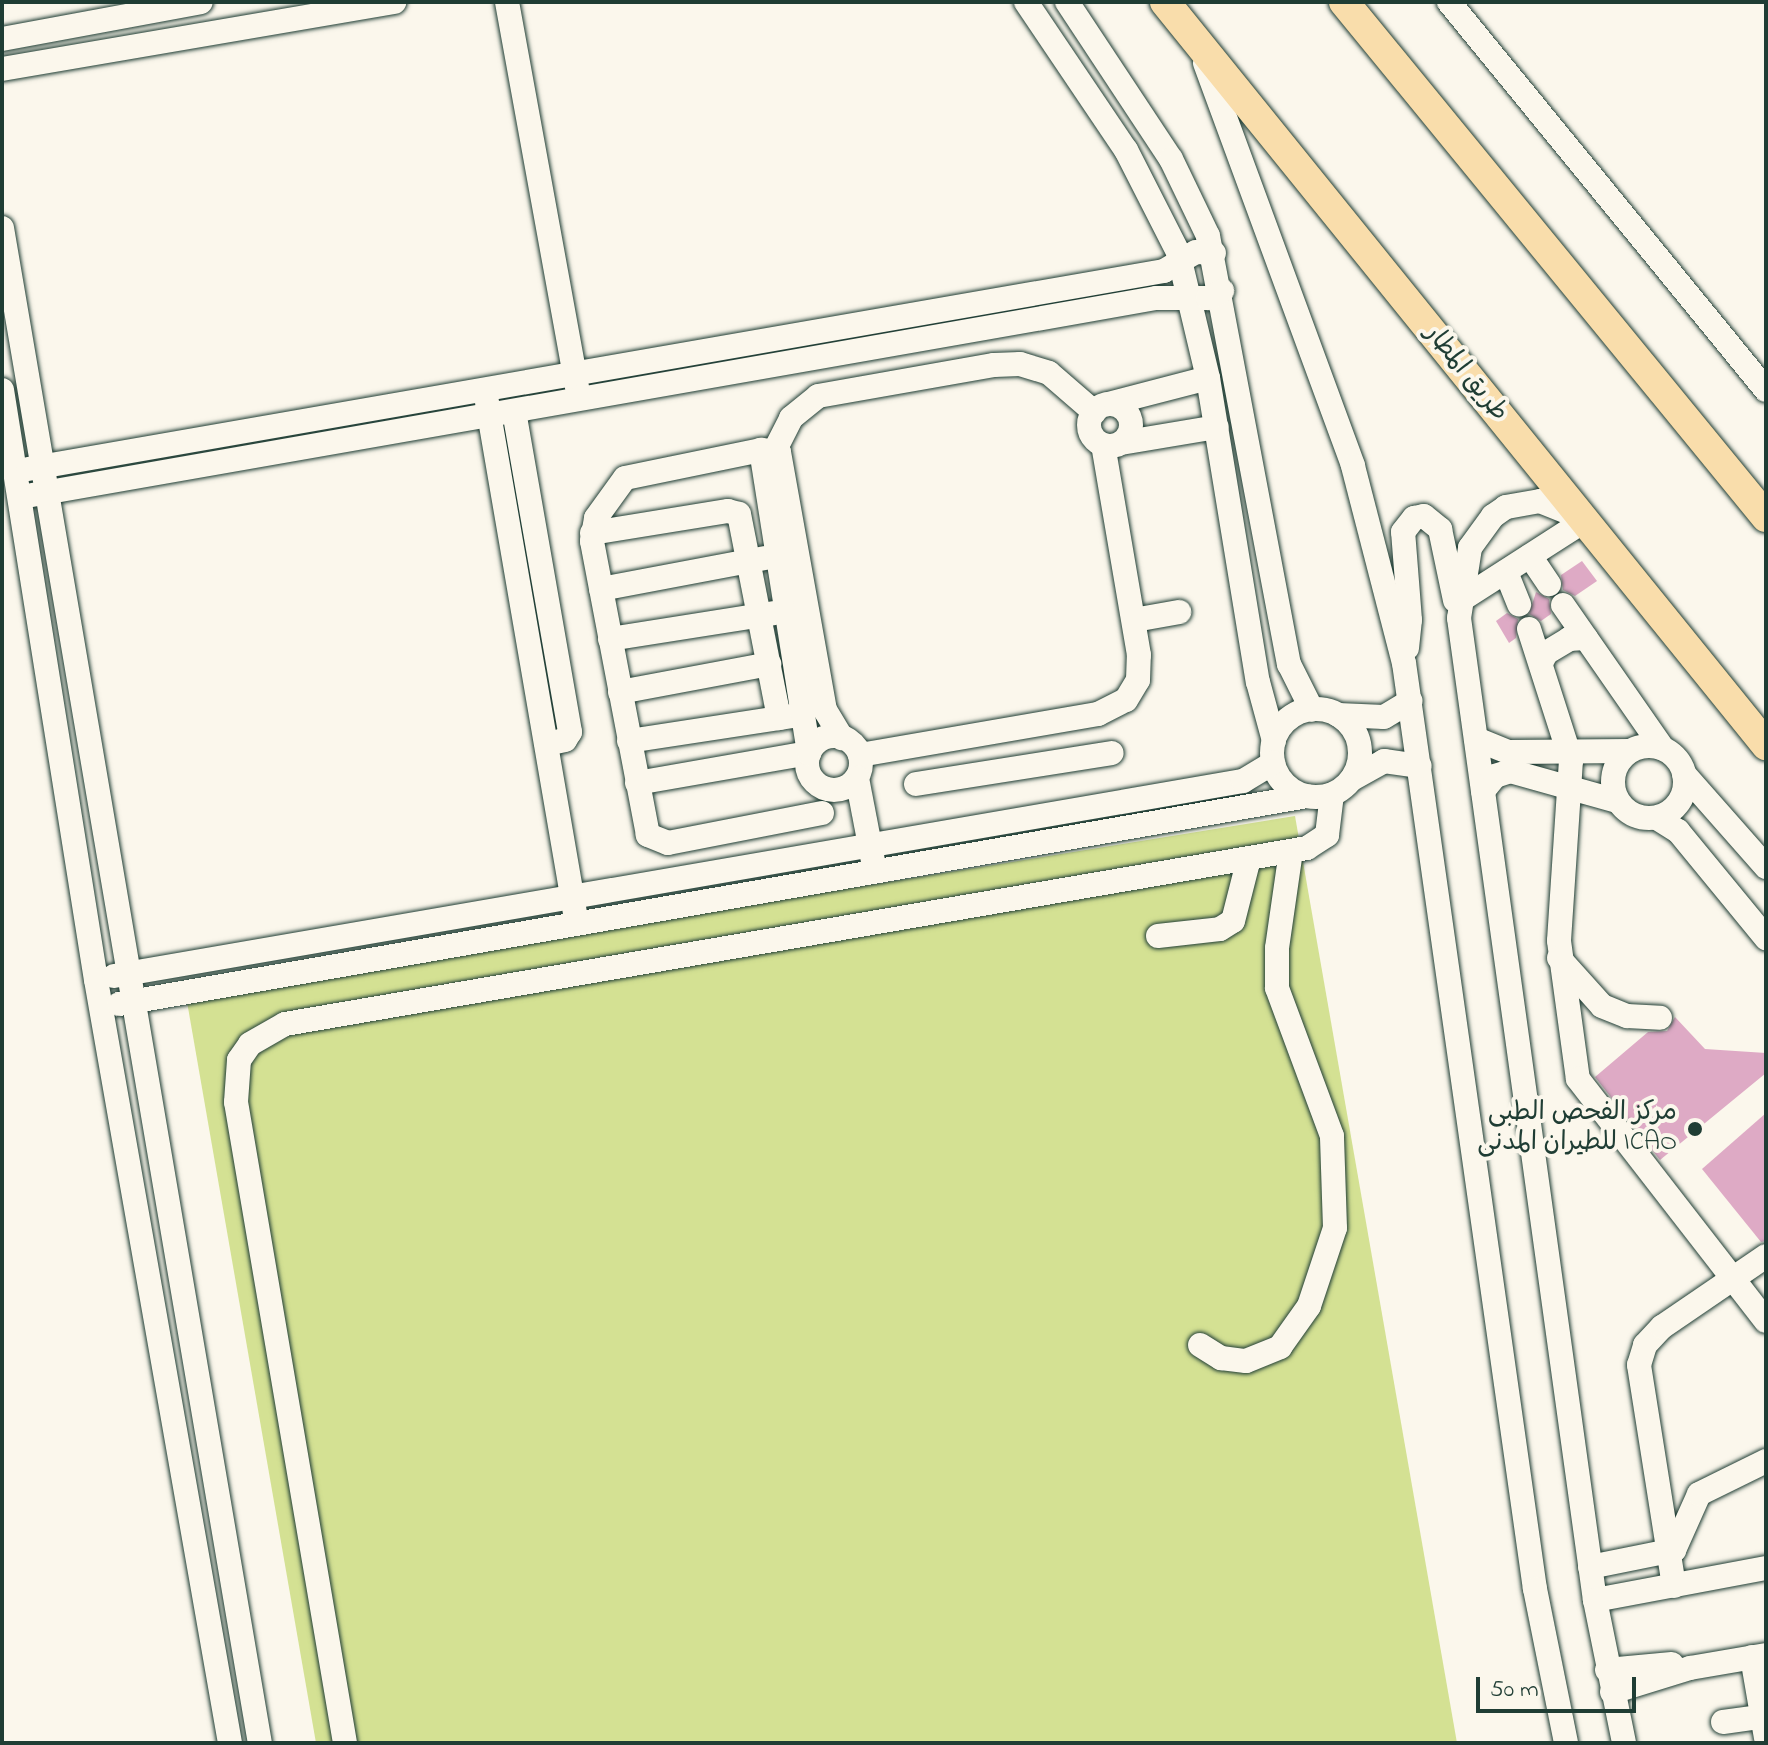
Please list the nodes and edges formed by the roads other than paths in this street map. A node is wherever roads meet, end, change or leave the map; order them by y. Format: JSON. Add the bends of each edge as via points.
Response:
{"nodes":[{"id":1,"x":201,"y":2,"type":"edge"},
{"id":2,"x":394,"y":2,"type":"edge"},
{"id":3,"x":507,"y":2,"type":"edge"},
{"id":4,"x":1026,"y":2,"type":"edge"},
{"id":5,"x":1067,"y":2,"type":"edge"},
{"id":6,"x":1165,"y":2,"type":"edge"},
{"id":7,"x":1344,"y":2,"type":"edge"},
{"id":8,"x":1449,"y":2,"type":"edge"},
{"id":9,"x":1187,"y":29,"type":"junction"},
{"id":10,"x":2,"y":39,"type":"edge"},
{"id":11,"x":2,"y":69,"type":"edge"},
{"id":12,"x":2,"y":228,"type":"edge"},
{"id":13,"x":1214,"y":253,"type":"junction"},
{"id":14,"x":1181,"y":262,"type":"junction"},
{"id":15,"x":1222,"y":291,"type":"junction"},
{"id":16,"x":1191,"y":297,"type":"junction"},
{"id":17,"x":574,"y":375,"type":"junction"},
{"id":18,"x":1208,"y":378,"type":"junction"},
{"id":19,"x":2,"y":390,"type":"edge"},
{"id":20,"x":485,"y":390,"type":"junction"},
{"id":21,"x":1766,"y":390,"type":"edge"},
{"id":22,"x":579,"y":399,"type":"junction"},
{"id":23,"x":1101,"y":408,"type":"junction"},
{"id":24,"x":502,"y":413,"type":"junction"},
{"id":25,"x":1217,"y":427,"type":"junction"},
{"id":26,"x":1112,"y":444,"type":"junction"},
{"id":27,"x":768,"y":450,"type":"junction"},
{"id":28,"x":42,"y":467,"type":"junction"},
{"id":29,"x":16,"y":472,"type":"junction"},
{"id":30,"x":46,"y":492,"type":"junction"},
{"id":31,"x":22,"y":497,"type":"junction"},
{"id":32,"x":1766,"y":517,"type":"edge"},
{"id":33,"x":1582,"y":519,"type":"junction"},
{"id":34,"x":592,"y":533,"type":"junction"},
{"id":35,"x":789,"y":554,"type":"junction"},
{"id":36,"x":1530,"y":556,"type":"junction"},
{"id":37,"x":751,"y":561,"type":"junction"},
{"id":38,"x":1506,"y":572,"type":"junction"},
{"id":39,"x":1549,"y":584,"type":"dead end"},
{"id":40,"x":601,"y":589,"type":"junction"},
{"id":41,"x":1519,"y":604,"type":"dead end"},
{"id":42,"x":1563,"y":605,"type":"dead end"},
{"id":43,"x":1460,"y":609,"type":"junction"},
{"id":44,"x":788,"y":610,"type":"junction"},
{"id":45,"x":1179,"y":612,"type":"dead end"},
{"id":46,"x":761,"y":615,"type":"junction"},
{"id":47,"x":1134,"y":620,"type":"junction"},
{"id":48,"x":1529,"y":629,"type":"dead end"},
{"id":49,"x":1586,"y":638,"type":"junction"},
{"id":50,"x":610,"y":639,"type":"junction"},
{"id":51,"x":1404,"y":663,"type":"junction"},
{"id":52,"x":1541,"y":663,"type":"junction"},
{"id":53,"x":769,"y":664,"type":"junction"},
{"id":54,"x":620,"y":692,"type":"junction"},
{"id":55,"x":1411,"y":701,"type":"junction"},
{"id":56,"x":1312,"y":710,"type":"junction"},
{"id":57,"x":806,"y":714,"type":"junction"},
{"id":58,"x":1338,"y":715,"type":"junction"},
{"id":59,"x":779,"y":718,"type":"junction"},
{"id":60,"x":1060,"y":721,"type":"junction"},
{"id":61,"x":842,"y":738,"type":"junction"},
{"id":62,"x":1476,"y":739,"type":"junction"},
{"id":63,"x":629,"y":741,"type":"junction"},
{"id":64,"x":942,"y":741,"type":"junction"},
{"id":65,"x":1766,"y":745,"type":"edge"},
{"id":66,"x":1663,"y":749,"type":"junction"},
{"id":67,"x":1570,"y":751,"type":"junction"},
{"id":68,"x":1630,"y":751,"type":"junction"},
{"id":69,"x":1274,"y":752,"type":"junction"},
{"id":70,"x":809,"y":753,"type":"junction"},
{"id":71,"x":1112,"y":753,"type":"dead end"},
{"id":72,"x":1067,"y":760,"type":"junction"},
{"id":73,"x":858,"y":766,"type":"junction"},
{"id":74,"x":1420,"y":766,"type":"junction"},
{"id":75,"x":1684,"y":774,"type":"junction"},
{"id":76,"x":949,"y":779,"type":"junction"},
{"id":77,"x":1352,"y":779,"type":"junction"},
{"id":78,"x":637,"y":783,"type":"junction"},
{"id":79,"x":816,"y":784,"type":"junction"},
{"id":80,"x":916,"y":784,"type":"dead end"},
{"id":81,"x":1572,"y":787,"type":"junction"},
{"id":82,"x":1483,"y":791,"type":"junction"},
{"id":83,"x":1332,"y":794,"type":"junction"},
{"id":84,"x":1307,"y":796,"type":"junction"},
{"id":85,"x":1617,"y":801,"type":"junction"},
{"id":86,"x":822,"y":813,"type":"junction"},
{"id":87,"x":1657,"y":818,"type":"junction"},
{"id":88,"x":870,"y":846,"type":"junction"},
{"id":89,"x":1291,"y":851,"type":"junction"},
{"id":90,"x":829,"y":852,"type":"junction"},
{"id":91,"x":1249,"y":858,"type":"junction"},
{"id":92,"x":1766,"y":867,"type":"edge"},
{"id":93,"x":875,"y":871,"type":"junction"},
{"id":94,"x":834,"y":879,"type":"junction"},
{"id":95,"x":573,"y":897,"type":"junction"},
{"id":96,"x":577,"y":924,"type":"junction"},
{"id":97,"x":1158,"y":936,"type":"dead end"},
{"id":98,"x":1766,"y":938,"type":"edge"},
{"id":99,"x":1559,"y":958,"type":"junction"},
{"id":100,"x":130,"y":974,"type":"junction"},
{"id":101,"x":96,"y":980,"type":"junction"},
{"id":102,"x":135,"y":1001,"type":"junction"},
{"id":103,"x":101,"y":1007,"type":"junction"},
{"id":104,"x":1660,"y":1018,"type":"dead end"},
{"id":105,"x":1766,"y":1256,"type":"edge"},
{"id":106,"x":1734,"y":1279,"type":"junction"},
{"id":107,"x":1766,"y":1321,"type":"edge"},
{"id":108,"x":1200,"y":1345,"type":"dead end"},
{"id":109,"x":1766,"y":1461,"type":"edge"},
{"id":110,"x":1668,"y":1551,"type":"junction"},
{"id":111,"x":1590,"y":1567,"type":"junction"},
{"id":112,"x":1766,"y":1568,"type":"edge"},
{"id":113,"x":1674,"y":1586,"type":"junction"},
{"id":114,"x":1595,"y":1600,"type":"junction"},
{"id":115,"x":1759,"y":1656,"type":"edge"},
{"id":116,"x":1610,"y":1681,"type":"junction"},
{"id":117,"x":1723,"y":1722,"type":"dead end"},
{"id":118,"x":1765,"y":1723,"type":"edge"},
{"id":119,"x":230,"y":1743,"type":"edge"},
{"id":120,"x":260,"y":1743,"type":"edge"},
{"id":121,"x":345,"y":1743,"type":"edge"},
{"id":122,"x":1566,"y":1743,"type":"edge"},
{"id":123,"x":1624,"y":1743,"type":"edge"}],
"edges":[{"from":1,"to":10,"type":"street"},
{"from":2,"to":11,"type":"street"},
{"from":3,"to":17,"type":"street"},
{"from":4,"to":14,"type":"street","via":[[1126,150]]},
{"from":5,"to":13,"type":"street","via":[[1171,159]]},
{"from":6,"to":9,"type":"main road","name":"طريق المطار"},
{"from":7,"to":32,"type":"main road"},
{"from":8,"to":21,"type":"street"},
{"from":9,"to":33,"type":"main road","name":"طريق المطار"},
{"from":9,"to":51,"type":"street","via":[[1236,138],[1336,413],[1369,518]]},
{"from":12,"to":28,"type":"street"},
{"from":13,"to":14,"type":"street","via":[[1196,252]]},
{"from":13,"to":15,"type":"street"},
{"from":14,"to":16,"type":"street"},
{"from":14,"to":17,"type":"street","via":[[1164,271]]},
{"from":15,"to":16,"type":"street","via":[[1208,298]]},
{"from":15,"to":56,"type":"street","via":[[1289,664]]},
{"from":16,"to":18,"type":"street"},
{"from":16,"to":22,"type":"street","via":[[1156,298]]},
{"from":17,"to":20,"type":"street"},
{"from":17,"to":22,"type":"street"},
{"from":18,"to":23,"type":"street"},
{"from":18,"to":25,"type":"street"},
{"from":19,"to":29,"type":"street"},
{"from":20,"to":24,"type":"street"},
{"from":20,"to":28,"type":"street"},
{"from":22,"to":24,"type":"street"},
{"from":23,"to":26,"type":"street","via":[[1089,427]]},
{"from":23,"to":26,"type":"street","via":[[1128,415],[1130,430]]},
{"from":23,"to":27,"type":"street","via":[[1049,373],[1020,364],[994,365],[818,396],[791,418]]},
{"from":24,"to":30,"type":"street"},
{"from":24,"to":95,"type":"street","via":[[546,744]]},
{"from":25,"to":26,"type":"street"},
{"from":25,"to":69,"type":"street"},
{"from":26,"to":47,"type":"street"},
{"from":27,"to":34,"type":"street","via":[[633,474],[615,488]]},
{"from":27,"to":35,"type":"street","via":[[783,461]]},
{"from":28,"to":29,"type":"street"},
{"from":28,"to":30,"type":"street"},
{"from":29,"to":31,"type":"street"},
{"from":30,"to":31,"type":"street"},
{"from":30,"to":100,"type":"street"},
{"from":31,"to":101,"type":"street"},
{"from":33,"to":36,"type":"street"},
{"from":33,"to":43,"type":"street","via":[[1540,501],[1506,507],[1493,516],[1470,548]]},
{"from":33,"to":65,"type":"main road","name":"طريق المطار"},
{"from":34,"to":37,"type":"street","via":[[734,511],[742,517]]},
{"from":34,"to":40,"type":"street"},
{"from":35,"to":37,"type":"street"},
{"from":35,"to":44,"type":"street"},
{"from":35,"to":61,"type":"street","via":[[825,710]]},
{"from":36,"to":38,"type":"street"},
{"from":36,"to":39,"type":"street"},
{"from":37,"to":40,"type":"street"},
{"from":37,"to":46,"type":"street"},
{"from":38,"to":41,"type":"street"},
{"from":38,"to":43,"type":"street"},
{"from":40,"to":50,"type":"street"},
{"from":42,"to":49,"type":"street"},
{"from":43,"to":51,"type":"street","via":[[1440,529],[1424,516],[1414,518],[1403,532],[1410,620]]},
{"from":43,"to":62,"type":"street"},
{"from":44,"to":46,"type":"street"},
{"from":44,"to":57,"type":"street"},
{"from":45,"to":47,"type":"street"},
{"from":46,"to":50,"type":"street"},
{"from":46,"to":53,"type":"street"},
{"from":47,"to":60,"type":"street","via":[[1140,667],[1133,691],[1109,711]]},
{"from":48,"to":52,"type":"street"},
{"from":49,"to":52,"type":"street","via":[[1569,639],[1549,650]]},
{"from":49,"to":66,"type":"street"},
{"from":50,"to":54,"type":"street"},
{"from":51,"to":55,"type":"street"},
{"from":52,"to":67,"type":"street"},
{"from":53,"to":54,"type":"street"},
{"from":53,"to":59,"type":"street"},
{"from":54,"to":63,"type":"street"},
{"from":55,"to":58,"type":"street","via":[[1384,717]]},
{"from":55,"to":74,"type":"street"},
{"from":56,"to":58,"type":"street"},
{"from":56,"to":69,"type":"street","via":[[1288,720]]},
{"from":57,"to":59,"type":"street"},
{"from":57,"to":70,"type":"street"},
{"from":58,"to":77,"type":"street","via":[[1349,725],[1360,751]]},
{"from":59,"to":63,"type":"street"},
{"from":60,"to":64,"type":"street"},
{"from":60,"to":72,"type":"street"},
{"from":61,"to":70,"type":"street","via":[[819,741]]},
{"from":61,"to":73,"type":"street"},
{"from":62,"to":67,"type":"street","via":[[1499,752]]},
{"from":62,"to":82,"type":"street"},
{"from":63,"to":78,"type":"street"},
{"from":64,"to":73,"type":"street"},
{"from":64,"to":76,"type":"street"},
{"from":66,"to":68,"type":"street"},
{"from":66,"to":75,"type":"street"},
{"from":67,"to":68,"type":"street"},
{"from":67,"to":81,"type":"street"},
{"from":68,"to":85,"type":"street","via":[[1615,768]]},
{"from":69,"to":84,"type":"street","via":[[1285,784]]},
{"from":69,"to":88,"type":"street","via":[[1243,781]]},
{"from":70,"to":78,"type":"street"},
{"from":70,"to":79,"type":"street","via":[[808,770]]},
{"from":71,"to":72,"type":"street"},
{"from":72,"to":76,"type":"street"},
{"from":73,"to":79,"type":"street","via":[[834,791]]},
{"from":73,"to":88,"type":"street"},
{"from":74,"to":77,"type":"street","via":[[1384,761]]},
{"from":74,"to":122,"type":"street","via":[[1535,1589]]},
{"from":75,"to":87,"type":"street","via":[[1682,797]]},
{"from":75,"to":92,"type":"street"},
{"from":76,"to":80,"type":"street"},
{"from":77,"to":83,"type":"street"},
{"from":78,"to":86,"type":"street","via":[[645,829],[662,843]]},
{"from":79,"to":86,"type":"street"},
{"from":81,"to":82,"type":"street","via":[[1510,771],[1495,776]]},
{"from":81,"to":85,"type":"street"},
{"from":81,"to":99,"type":"street"},
{"from":82,"to":111,"type":"street"},
{"from":83,"to":84,"type":"street"},
{"from":83,"to":89,"type":"street","via":[[1327,835]]},
{"from":84,"to":93,"type":"street"},
{"from":85,"to":87,"type":"street","via":[[1634,816]]},
{"from":86,"to":90,"type":"street"},
{"from":87,"to":98,"type":"street","via":[[1678,831]]},
{"from":88,"to":90,"type":"street"},
{"from":88,"to":93,"type":"street"},
{"from":89,"to":91,"type":"street"},
{"from":89,"to":108,"type":"street","via":[[1277,948],[1277,988],[1332,1136],[1337,1193],[1331,1248],[1303,1317],[1280,1347],[1246,1361],[1221,1358]]},
{"from":90,"to":94,"type":"street"},
{"from":90,"to":95,"type":"street"},
{"from":91,"to":97,"type":"street","via":[[1233,921],[1220,929]]},
{"from":91,"to":121,"type":"street","via":[[285,1024],[250,1044],[239,1060],[236,1102]]},
{"from":93,"to":94,"type":"street"},
{"from":94,"to":96,"type":"street"},
{"from":95,"to":96,"type":"street"},
{"from":95,"to":100,"type":"street"},
{"from":96,"to":102,"type":"street"},
{"from":99,"to":104,"type":"street","via":[[1602,1006],[1627,1016]]},
{"from":99,"to":106,"type":"street","via":[[1582,1089],[1618,1127]]},
{"from":100,"to":101,"type":"street"},
{"from":100,"to":102,"type":"street"},
{"from":101,"to":103,"type":"street"},
{"from":102,"to":103,"type":"street"},
{"from":102,"to":120,"type":"street"},
{"from":103,"to":119,"type":"street"},
{"from":105,"to":106,"type":"street"},
{"from":106,"to":107,"type":"street"},
{"from":106,"to":110,"type":"street","via":[[1662,1327],[1645,1345],[1639,1365]]},
{"from":109,"to":110,"type":"street","via":[[1699,1494],[1680,1545]]},
{"from":110,"to":111,"type":"street"},
{"from":110,"to":113,"type":"street"},
{"from":111,"to":114,"type":"street"},
{"from":112,"to":113,"type":"street"},
{"from":113,"to":114,"type":"street"},
{"from":114,"to":116,"type":"street"},
{"from":115,"to":116,"type":"street"},
{"from":115,"to":118,"type":"street"},
{"from":116,"to":123,"type":"street"},
{"from":117,"to":118,"type":"street"}]}
